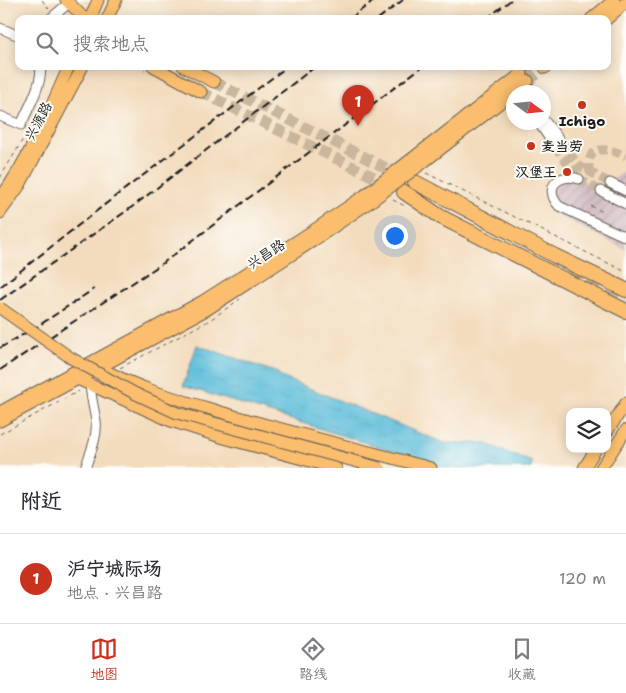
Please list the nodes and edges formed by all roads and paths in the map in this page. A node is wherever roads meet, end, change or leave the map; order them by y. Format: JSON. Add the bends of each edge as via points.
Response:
{"nodes":[{"id":1,"x":98,"y":0,"type":"edge"},
{"id":2,"x":116,"y":0,"type":"edge"},
{"id":3,"x":614,"y":0,"type":"edge"},
{"id":4,"x":67,"y":2,"type":"edge"},
{"id":5,"x":626,"y":2,"type":"edge"},
{"id":6,"x":54,"y":15,"type":"edge"},
{"id":7,"x":81,"y":15,"type":"edge"},
{"id":8,"x":92,"y":15,"type":"edge"},
{"id":9,"x":109,"y":15,"type":"edge"},
{"id":10,"x":596,"y":15,"type":"edge"},
{"id":11,"x":611,"y":15,"type":"edge"},
{"id":12,"x":0,"y":28,"type":"edge"},
{"id":13,"x":15,"y":34,"type":"edge"},
{"id":14,"x":41,"y":70,"type":"edge"},
{"id":15,"x":67,"y":70,"type":"edge"},
{"id":16,"x":81,"y":70,"type":"edge"},
{"id":17,"x":160,"y":70,"type":"edge"},
{"id":18,"x":191,"y":70,"type":"edge"},
{"id":19,"x":214,"y":82,"type":"tunnel mouth"},
{"id":20,"x":201,"y":92,"type":"tunnel mouth"},
{"id":21,"x":506,"y":97,"type":"edge"},
{"id":22,"x":506,"y":97,"type":"edge"},
{"id":23,"x":0,"y":116,"type":"edge"},
{"id":24,"x":34,"y":121,"type":"dead end"},
{"id":25,"x":545,"y":130,"type":"edge"},
{"id":26,"x":550,"y":130,"type":"edge"},
{"id":27,"x":423,"y":163,"type":"junction"},
{"id":28,"x":0,"y":178,"type":"edge"},
{"id":29,"x":579,"y":179,"type":"dead end"},
{"id":30,"x":610,"y":183,"type":"tunnel mouth"},
{"id":31,"x":601,"y":191,"type":"tunnel mouth"},
{"id":32,"x":626,"y":191,"type":"edge"},
{"id":33,"x":0,"y":198,"type":"edge"},
{"id":34,"x":626,"y":204,"type":"edge"},
{"id":35,"x":591,"y":206,"type":"dead end"},
{"id":36,"x":603,"y":212,"type":"dead end"},
{"id":37,"x":0,"y":213,"type":"edge"},
{"id":38,"x":626,"y":237,"type":"edge"},
{"id":39,"x":626,"y":272,"type":"edge"},
{"id":40,"x":568,"y":273,"type":"tunnel mouth"},
{"id":41,"x":626,"y":280,"type":"edge"},
{"id":42,"x":626,"y":290,"type":"edge"},
{"id":43,"x":0,"y":308,"type":"edge"},
{"id":44,"x":626,"y":311,"type":"edge"},
{"id":45,"x":96,"y":365,"type":"junction"},
{"id":46,"x":74,"y":377,"type":"junction"},
{"id":47,"x":90,"y":385,"type":"junction"},
{"id":48,"x":626,"y":403,"type":"edge"},
{"id":49,"x":0,"y":412,"type":"edge"},
{"id":50,"x":0,"y":421,"type":"edge"},
{"id":51,"x":611,"y":426,"type":"edge"},
{"id":52,"x":626,"y":430,"type":"edge"},
{"id":53,"x":593,"y":453,"type":"edge"},
{"id":54,"x":86,"y":468,"type":"edge"},
{"id":55,"x":336,"y":468,"type":"edge"},
{"id":56,"x":380,"y":468,"type":"edge"},
{"id":57,"x":431,"y":468,"type":"edge"},
{"id":58,"x":584,"y":468,"type":"edge"},
{"id":59,"x":601,"y":468,"type":"edge"}],
"edges":[{"from":1,"to":8,"type":"main road"},
{"from":2,"to":9,"type":"main road"},
{"from":3,"to":10,"type":"main road"},
{"from":4,"to":6,"type":"street"},
{"from":4,"to":7,"type":"main road"},
{"from":5,"to":11,"type":"main road"},
{"from":12,"to":13,"type":"street"},
{"from":14,"to":23,"type":"street","via":[[39,84],[21,125]]},
{"from":15,"to":33,"type":"main road","name":"兴源路","via":[[39,134]]},
{"from":16,"to":37,"type":"main road","name":"兴源路","via":[[47,138]]},
{"from":17,"to":20,"type":"main road"},
{"from":18,"to":19,"type":"main road"},
{"from":21,"to":27,"type":"main road","name":"兴昌路"},
{"from":22,"to":27,"type":"main road","name":"兴昌路"},
{"from":24,"to":28,"type":"path"},
{"from":25,"to":26,"type":"street","via":[[558,144]]},
{"from":27,"to":39,"type":"path"},
{"from":27,"to":45,"type":"main road","name":"兴昌路","bridge":true,"via":[[367,198],[316,239],[208,309]]},
{"from":29,"to":38,"type":"street","via":[[564,177],[558,180],[552,196],[559,206]]},
{"from":30,"to":32,"type":"street"},
{"from":31,"to":34,"type":"street"},
{"from":35,"to":36,"type":"path"},
{"from":40,"to":44,"type":"highway","via":[[404,192],[441,217]]},
{"from":41,"to":42,"type":"highway","via":[[469,202],[415,182]]},
{"from":43,"to":56,"type":"main road","bridge":true,"via":[[70,358],[177,413]]},
{"from":45,"to":46,"type":"main road","name":"兴昌路"},
{"from":45,"to":57,"type":"main road","via":[[110,374],[164,395]]},
{"from":46,"to":47,"type":"main road"},
{"from":46,"to":49,"type":"main road","name":"兴昌路"},
{"from":46,"to":50,"type":"main road","name":"兴昌路"},
{"from":47,"to":54,"type":"street","via":[[96,422]]},
{"from":47,"to":55,"type":"main road","via":[[188,426]]},
{"from":48,"to":51,"type":"main road"},
{"from":52,"to":59,"type":"main road"},
{"from":53,"to":58,"type":"main road"}]}
